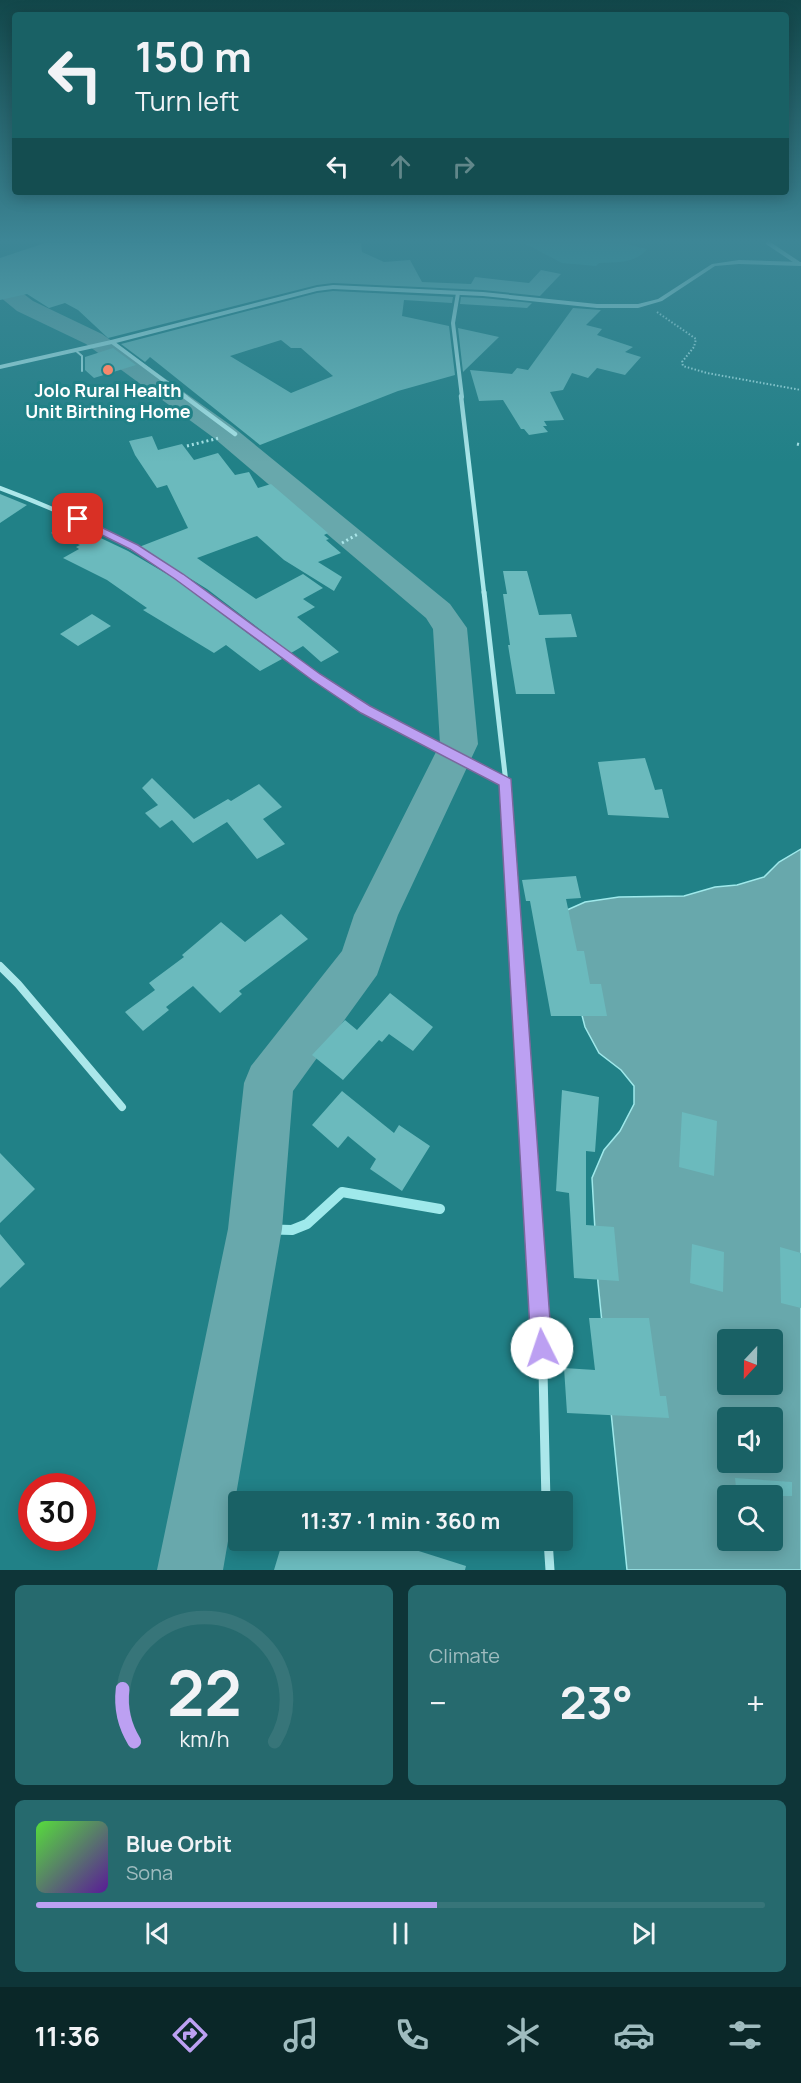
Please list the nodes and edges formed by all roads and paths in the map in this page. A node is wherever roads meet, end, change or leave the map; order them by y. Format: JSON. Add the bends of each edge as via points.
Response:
{"nodes":[{"id":1,"x":212,"y":316,"type":"edge"},
{"id":2,"x":453,"y":316,"type":"edge"},
{"id":3,"x":662,"y":316,"type":"edge"},
{"id":4,"x":109,"y":343,"type":"junction"},
{"id":5,"x":75,"y":350,"type":"junction"},
{"id":6,"x":0,"y":367,"type":"edge"},
{"id":7,"x":82,"y":371,"type":"dead end"},
{"id":8,"x":801,"y":390,"type":"edge"},
{"id":9,"x":235,"y":434,"type":"dead end"},
{"id":10,"x":224,"y":437,"type":"dead end"},
{"id":11,"x":187,"y":446,"type":"dead end"},
{"id":12,"x":0,"y":488,"type":"edge"},
{"id":13,"x":358,"y":534,"type":"dead end"},
{"id":14,"x":342,"y":543,"type":"dead end"},
{"id":15,"x":506,"y":783,"type":"junction"},
{"id":16,"x":0,"y":966,"type":"edge"},
{"id":17,"x":122,"y":1107,"type":"dead end"},
{"id":18,"x":546,"y":1491,"type":"edge"},
{"id":19,"x":549,"y":1551,"type":"edge"},
{"id":20,"x":550,"y":1570,"type":"edge"}],
"edges":[{"from":1,"to":4,"type":"street"},
{"from":2,"to":15,"type":"street"},
{"from":3,"to":8,"type":"path","via":[[696,339],[682,366]]},
{"from":4,"to":5,"type":"street"},
{"from":4,"to":9,"type":"street"},
{"from":5,"to":6,"type":"street"},
{"from":5,"to":7,"type":"lane","via":[[82,356]]},
{"from":10,"to":11,"type":"path"},
{"from":12,"to":15,"type":"street","via":[[78,519],[134,547],[366,710]]},
{"from":13,"to":14,"type":"path"},
{"from":15,"to":18,"type":"street","via":[[543,1371]]},
{"from":16,"to":17,"type":"street"},
{"from":19,"to":20,"type":"street"}]}
